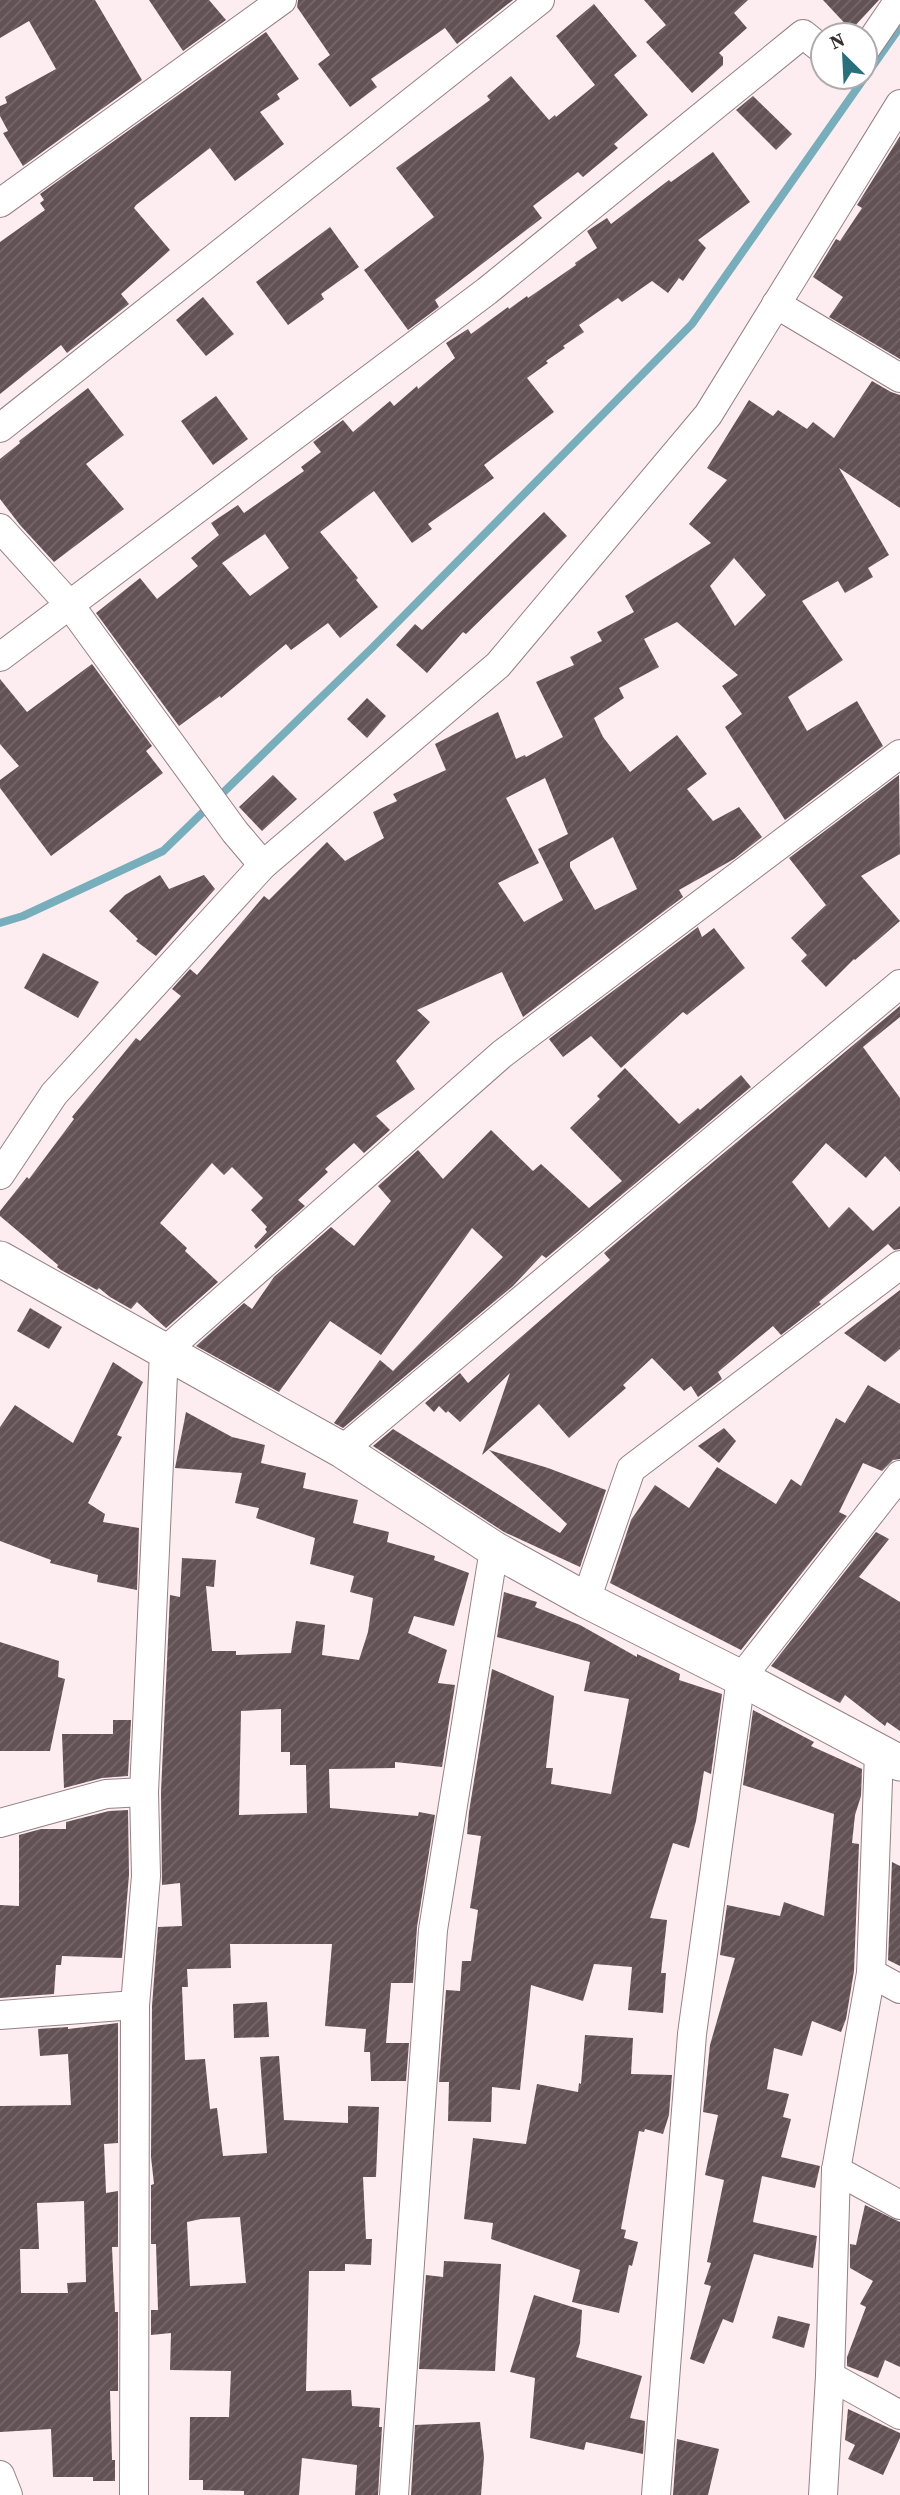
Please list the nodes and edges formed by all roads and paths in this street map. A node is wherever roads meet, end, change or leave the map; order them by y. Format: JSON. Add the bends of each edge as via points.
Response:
{"nodes":[{"id":1,"x":282,"y":0,"type":"edge"},
{"id":2,"x":540,"y":0,"type":"edge"},
{"id":3,"x":899,"y":0,"type":"edge"},
{"id":4,"x":879,"y":30,"type":"edge"},
{"id":5,"x":809,"y":39,"type":"edge"},
{"id":6,"x":900,"y":104,"type":"edge"},
{"id":7,"x":0,"y":203,"type":"edge"},
{"id":8,"x":776,"y":304,"type":"junction"},
{"id":9,"x":900,"y":378,"type":"edge"},
{"id":10,"x":0,"y":428,"type":"edge"},
{"id":11,"x":0,"y":528,"type":"edge"},
{"id":12,"x":69,"y":604,"type":"junction"},
{"id":13,"x":0,"y":657,"type":"edge"},
{"id":14,"x":900,"y":754,"type":"edge"},
{"id":15,"x":263,"y":865,"type":"junction"},
{"id":16,"x":900,"y":984,"type":"edge"},
{"id":17,"x":0,"y":1175,"type":"edge"},
{"id":18,"x":0,"y":1259,"type":"edge"},
{"id":19,"x":900,"y":1265,"type":"edge"},
{"id":20,"x":164,"y":1352,"type":"junction"},
{"id":21,"x":341,"y":1450,"type":"junction"},
{"id":22,"x":900,"y":1475,"type":"edge"},
{"id":23,"x":494,"y":1549,"type":"junction"},
{"id":24,"x":586,"y":1600,"type":"junction"},
{"id":25,"x":741,"y":1678,"type":"junction"},
{"id":26,"x":890,"y":1758,"type":"edge"},
{"id":27,"x":144,"y":1792,"type":"junction"},
{"id":28,"x":0,"y":1824,"type":"edge"},
{"id":29,"x":871,"y":1973,"type":"junction"},
{"id":30,"x":900,"y":1989,"type":"edge"},
{"id":31,"x":135,"y":2005,"type":"junction"},
{"id":32,"x":0,"y":2015,"type":"edge"},
{"id":33,"x":836,"y":2170,"type":"junction"},
{"id":34,"x":900,"y":2205,"type":"edge"},
{"id":35,"x":830,"y":2376,"type":"junction"},
{"id":36,"x":900,"y":2415,"type":"edge"},
{"id":37,"x":0,"y":2475,"type":"edge"},
{"id":38,"x":8,"y":2495,"type":"edge"},
{"id":39,"x":134,"y":2495,"type":"edge"},
{"id":40,"x":394,"y":2495,"type":"edge"},
{"id":41,"x":656,"y":2495,"type":"edge"},
{"id":42,"x":823,"y":2495,"type":"edge"}],
"edges":[{"from":1,"to":7,"type":"street"},
{"from":2,"to":10,"type":"street"},
{"from":3,"to":4,"type":"street"},
{"from":5,"to":12,"type":"street","via":[[803,34],[487,291]]},
{"from":6,"to":8,"type":"street"},
{"from":8,"to":9,"type":"street"},
{"from":8,"to":15,"type":"street","via":[[708,415],[498,665]]},
{"from":11,"to":12,"type":"street"},
{"from":12,"to":13,"type":"street"},
{"from":12,"to":15,"type":"street"},
{"from":14,"to":20,"type":"street","via":[[502,1054]]},
{"from":15,"to":17,"type":"street","via":[[54,1094]]},
{"from":16,"to":21,"type":"street"},
{"from":18,"to":20,"type":"street"},
{"from":19,"to":24,"type":"street","via":[[631,1469]]},
{"from":20,"to":21,"type":"street"},
{"from":20,"to":27,"type":"street"},
{"from":21,"to":23,"type":"street"},
{"from":22,"to":25,"type":"street"},
{"from":23,"to":24,"type":"street"},
{"from":23,"to":40,"type":"street","via":[[433,1930]]},
{"from":24,"to":25,"type":"street"},
{"from":25,"to":26,"type":"street"},
{"from":25,"to":41,"type":"street","via":[[692,2034]]},
{"from":26,"to":29,"type":"street"},
{"from":27,"to":28,"type":"street","via":[[106,1794]]},
{"from":27,"to":31,"type":"street","via":[[146,1876]]},
{"from":29,"to":30,"type":"street"},
{"from":29,"to":33,"type":"street"},
{"from":31,"to":32,"type":"street"},
{"from":31,"to":39,"type":"street"},
{"from":33,"to":34,"type":"street"},
{"from":33,"to":35,"type":"street"},
{"from":35,"to":36,"type":"street"},
{"from":35,"to":42,"type":"street"},
{"from":37,"to":38,"type":"street"}]}
